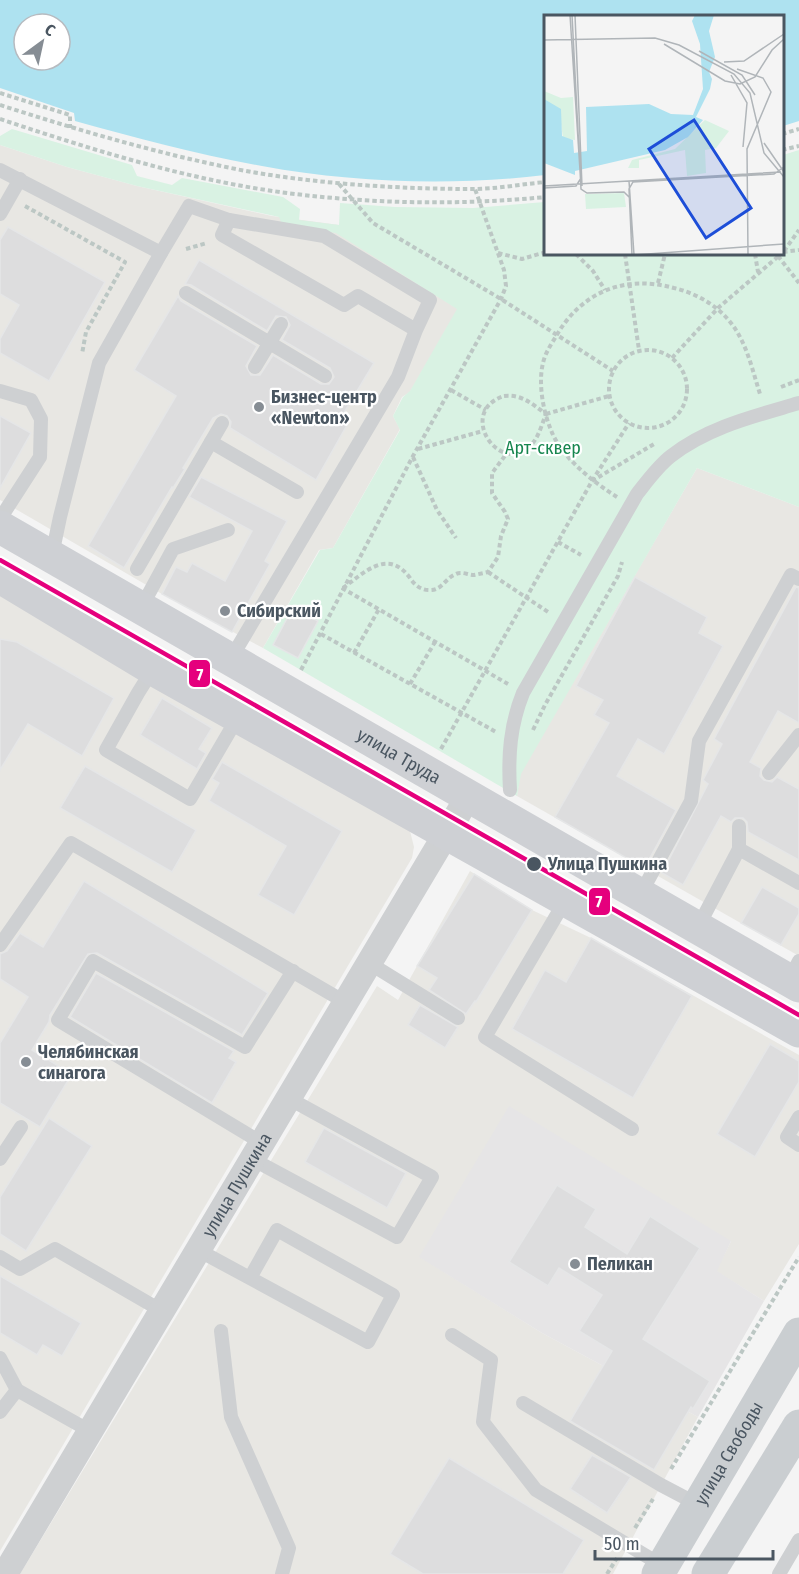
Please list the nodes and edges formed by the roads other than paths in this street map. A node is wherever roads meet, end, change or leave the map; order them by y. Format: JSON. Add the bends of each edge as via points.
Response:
{"nodes":[{"id":1,"x":0,"y":170,"type":"edge"},
{"id":2,"x":20,"y":179,"type":"junction"},
{"id":3,"x":0,"y":214,"type":"edge"},
{"id":4,"x":229,"y":220,"type":"junction"},
{"id":5,"x":161,"y":253,"type":"junction"},
{"id":6,"x":186,"y":293,"type":"dead end"},
{"id":7,"x":281,"y":324,"type":"dead end"},
{"id":8,"x":416,"y":330,"type":"junction"},
{"id":9,"x":270,"y":343,"type":"junction"},
{"id":10,"x":255,"y":368,"type":"dead end"},
{"id":11,"x":325,"y":376,"type":"dead end"},
{"id":12,"x":0,"y":391,"type":"edge"},
{"id":13,"x":799,"y":403,"type":"edge"},
{"id":14,"x":222,"y":423,"type":"dead end"},
{"id":15,"x":211,"y":442,"type":"junction"},
{"id":16,"x":297,"y":492,"type":"dead end"},
{"id":17,"x":0,"y":519,"type":"edge"},
{"id":18,"x":0,"y":527,"type":"edge"},
{"id":19,"x":228,"y":530,"type":"dead end"},
{"id":20,"x":52,"y":557,"type":"junction"},
{"id":21,"x":137,"y":569,"type":"dead end"},
{"id":22,"x":0,"y":577,"type":"edge"},
{"id":23,"x":799,"y":579,"type":"edge"},
{"id":24,"x":141,"y":608,"type":"junction"},
{"id":25,"x":230,"y":660,"type":"junction"},
{"id":26,"x":153,"y":669,"type":"junction"},
{"id":27,"x":238,"y":717,"type":"junction"},
{"id":28,"x":799,"y":735,"type":"edge"},
{"id":29,"x":769,"y":773,"type":"dead end"},
{"id":30,"x":510,"y":790,"type":"dead end"},
{"id":31,"x":468,"y":796,"type":"junction"},
{"id":32,"x":739,"y":826,"type":"dead end"},
{"id":33,"x":447,"y":833,"type":"junction"},
{"id":34,"x":739,"y":849,"type":"junction"},
{"id":35,"x":799,"y":883,"type":"edge"},
{"id":36,"x":640,"y":895,"type":"junction"},
{"id":37,"x":565,"y":900,"type":"junction"},
{"id":38,"x":698,"y":928,"type":"junction"},
{"id":39,"x":0,"y":945,"type":"edge"},
{"id":40,"x":369,"y":963,"type":"junction"},
{"id":41,"x":292,"y":971,"type":"junction"},
{"id":42,"x":796,"y":976,"type":"edge"},
{"id":43,"x":345,"y":1002,"type":"junction"},
{"id":44,"x":458,"y":1018,"type":"dead end"},
{"id":45,"x":799,"y":1031,"type":"edge"},
{"id":46,"x":288,"y":1098,"type":"junction"},
{"id":47,"x":799,"y":1117,"type":"edge"},
{"id":48,"x":21,"y":1127,"type":"dead end"},
{"id":49,"x":632,"y":1129,"type":"dead end"},
{"id":50,"x":799,"y":1145,"type":"edge"},
{"id":51,"x":257,"y":1151,"type":"junction"},
{"id":52,"x":0,"y":1159,"type":"edge"},
{"id":53,"x":198,"y":1250,"type":"junction"},
{"id":54,"x":0,"y":1257,"type":"edge"},
{"id":55,"x":250,"y":1278,"type":"junction"},
{"id":56,"x":162,"y":1311,"type":"junction"},
{"id":57,"x":221,"y":1331,"type":"dead end"},
{"id":58,"x":799,"y":1334,"type":"edge"},
{"id":59,"x":452,"y":1335,"type":"dead end"},
{"id":60,"x":0,"y":1358,"type":"edge"},
{"id":61,"x":17,"y":1390,"type":"junction"},
{"id":62,"x":523,"y":1403,"type":"dead end"},
{"id":63,"x":0,"y":1412,"type":"edge"},
{"id":64,"x":799,"y":1426,"type":"edge"},
{"id":65,"x":90,"y":1431,"type":"junction"},
{"id":66,"x":699,"y":1505,"type":"junction"},
{"id":67,"x":799,"y":1540,"type":"edge"},
{"id":68,"x":660,"y":1570,"type":"edge"},
{"id":69,"x":5,"y":1574,"type":"edge"},
{"id":70,"x":282,"y":1574,"type":"edge"},
{"id":71,"x":708,"y":1574,"type":"edge"},
{"id":72,"x":779,"y":1574,"type":"edge"}],
"edges":[{"from":1,"to":2,"type":"lane"},
{"from":2,"to":3,"type":"lane"},
{"from":2,"to":5,"type":"lane"},
{"from":4,"to":5,"type":"lane","via":[[189,206]]},
{"from":4,"to":8,"type":"lane","via":[[222,235],[344,305],[358,296]]},
{"from":4,"to":8,"type":"lane","via":[[324,236],[430,300]]},
{"from":5,"to":20,"type":"lane","via":[[99,363]]},
{"from":6,"to":9,"type":"lane"},
{"from":7,"to":9,"type":"lane"},
{"from":8,"to":25,"type":"lane","via":[[398,377]]},
{"from":9,"to":10,"type":"lane"},
{"from":9,"to":11,"type":"lane"},
{"from":12,"to":17,"type":"lane","via":[[31,400],[41,419],[40,458]]},
{"from":13,"to":30,"type":"lane","via":[[715,430],[671,456],[637,494],[523,693],[510,740]]},
{"from":14,"to":15,"type":"lane"},
{"from":15,"to":16,"type":"lane"},
{"from":15,"to":21,"type":"lane"},
{"from":18,"to":20,"type":"main road","name":"улица Труда"},
{"from":19,"to":24,"type":"lane","via":[[173,549]]},
{"from":20,"to":24,"type":"main road","name":"улица Труда"},
{"from":22,"to":26,"type":"main road"},
{"from":23,"to":36,"type":"lane","via":[[790,575],[699,741],[691,801]]},
{"from":24,"to":25,"type":"main road","name":"улица Труда"},
{"from":25,"to":31,"type":"main road","name":"улица Труда"},
{"from":26,"to":27,"type":"main road"},
{"from":26,"to":27,"type":"lane","via":[[106,750],[190,799]]},
{"from":27,"to":33,"type":"main road"},
{"from":28,"to":29,"type":"lane"},
{"from":31,"to":33,"type":"street","name":"улица Пушкина"},
{"from":31,"to":36,"type":"main road","name":"улица Труда"},
{"from":32,"to":34,"type":"lane"},
{"from":33,"to":37,"type":"main road"},
{"from":33,"to":40,"type":"street","name":"улица Пушкина"},
{"from":34,"to":35,"type":"lane"},
{"from":34,"to":38,"type":"lane"},
{"from":36,"to":38,"type":"main road","name":"улица Труда"},
{"from":37,"to":45,"type":"main road"},
{"from":37,"to":49,"type":"lane","via":[[485,1037]]},
{"from":38,"to":42,"type":"main road","name":"улица Труда"},
{"from":39,"to":41,"type":"lane","via":[[72,843]]},
{"from":40,"to":43,"type":"street","name":"улица Пушкина"},
{"from":40,"to":44,"type":"lane"},
{"from":41,"to":43,"type":"lane"},
{"from":41,"to":51,"type":"lane","via":[[245,1047],[93,961],[58,1020]]},
{"from":43,"to":46,"type":"street","name":"улица Пушкина"},
{"from":46,"to":51,"type":"street","name":"улица Пушкина"},
{"from":46,"to":51,"type":"lane","via":[[432,1177],[397,1237]]},
{"from":47,"to":50,"type":"lane","via":[[787,1137]]},
{"from":48,"to":52,"type":"lane"},
{"from":51,"to":53,"type":"street","name":"улица Пушкина"},
{"from":53,"to":55,"type":"lane"},
{"from":53,"to":56,"type":"street","name":"улица Пушкина"},
{"from":54,"to":56,"type":"lane","via":[[20,1269],[56,1249]]},
{"from":55,"to":55,"type":"lane","via":[[368,1342],[393,1295],[277,1230]]},
{"from":56,"to":65,"type":"street","name":"улица Пушкина"},
{"from":57,"to":70,"type":"lane","via":[[231,1417],[290,1548]]},
{"from":58,"to":66,"type":"main road","name":"улица Свободы"},
{"from":59,"to":68,"type":"lane","via":[[491,1360],[483,1422],[536,1490],[626,1543]]},
{"from":60,"to":61,"type":"lane"},
{"from":61,"to":63,"type":"lane"},
{"from":61,"to":65,"type":"lane"},
{"from":62,"to":66,"type":"lane"},
{"from":64,"to":71,"type":"main road"},
{"from":65,"to":69,"type":"street","name":"улица Пушкина"},
{"from":66,"to":68,"type":"main road","name":"улица Свободы"},
{"from":67,"to":72,"type":"lane"}]}
